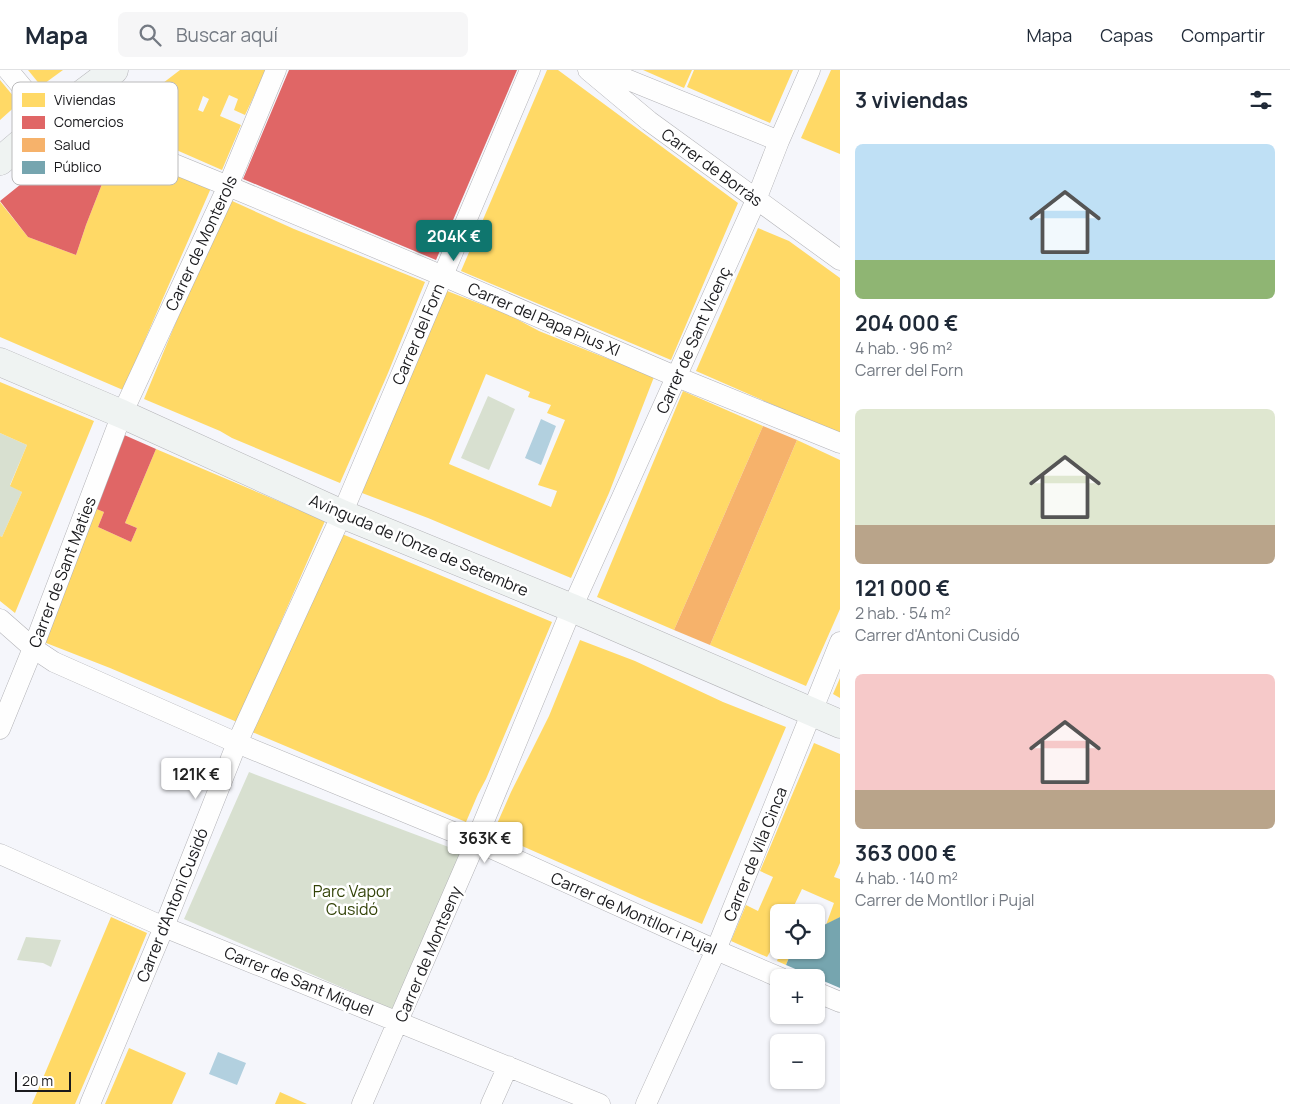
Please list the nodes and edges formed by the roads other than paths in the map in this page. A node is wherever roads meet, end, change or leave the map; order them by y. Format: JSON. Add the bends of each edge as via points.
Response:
{"nodes":[{"id":1,"x":8,"y":70,"type":"edge"},
{"id":2,"x":114,"y":70,"type":"edge"},
{"id":3,"x":276,"y":70,"type":"edge"},
{"id":4,"x":530,"y":70,"type":"edge"},
{"id":5,"x":588,"y":70,"type":"edge"},
{"id":6,"x":604,"y":70,"type":"edge"},
{"id":7,"x":810,"y":70,"type":"edge"},
{"id":8,"x":18,"y":82,"type":"edge"},
{"id":9,"x":98,"y":82,"type":"edge"},
{"id":10,"x":779,"y":141,"type":"junction"},
{"id":11,"x":12,"y":151,"type":"edge"},
{"id":12,"x":0,"y":161,"type":"edge"},
{"id":13,"x":178,"y":166,"type":"edge"},
{"id":14,"x":228,"y":186,"type":"junction"},
{"id":15,"x":756,"y":200,"type":"junction"},
{"id":16,"x":840,"y":260,"type":"edge"},
{"id":17,"x":443,"y":276,"type":"junction"},
{"id":18,"x":0,"y":362,"type":"edge"},
{"id":19,"x":677,"y":377,"type":"junction"},
{"id":20,"x":122,"y":414,"type":"junction"},
{"id":21,"x":840,"y":443,"type":"edge"},
{"id":22,"x":342,"y":514,"type":"junction"},
{"id":23,"x":572,"y":608,"type":"junction"},
{"id":24,"x":0,"y":619,"type":"edge"},
{"id":25,"x":840,"y":642,"type":"edge"},
{"id":26,"x":33,"y":648,"type":"junction"},
{"id":27,"x":812,"y":712,"type":"junction"},
{"id":28,"x":840,"y":724,"type":"edge"},
{"id":29,"x":0,"y":729,"type":"edge"},
{"id":30,"x":237,"y":743,"type":"junction"},
{"id":31,"x":475,"y":841,"type":"junction"},
{"id":32,"x":0,"y":854,"type":"edge"},
{"id":33,"x":164,"y":927,"type":"junction"},
{"id":34,"x":716,"y":950,"type":"junction"},
{"id":35,"x":770,"y":973,"type":"edge"},
{"id":36,"x":825,"y":996,"type":"edge"},
{"id":37,"x":840,"y":1002,"type":"edge"},
{"id":38,"x":399,"y":1022,"type":"junction"},
{"id":39,"x":508,"y":1066,"type":"junction"},
{"id":40,"x":90,"y":1104,"type":"edge"},
{"id":41,"x":362,"y":1104,"type":"edge"},
{"id":42,"x":491,"y":1104,"type":"edge"},
{"id":43,"x":600,"y":1104,"type":"edge"},
{"id":44,"x":646,"y":1104,"type":"edge"}],
"edges":[{"from":1,"to":8,"type":"street","name":"Carrer del Papa Pius XI"},
{"from":2,"to":9,"type":"street"},
{"from":3,"to":14,"type":"street","name":"Carrer de Monterols"},
{"from":4,"to":17,"type":"street","name":"Carrer del Forn"},
{"from":5,"to":15,"type":"street","name":"Carrer de Borràs","via":[[649,121]]},
{"from":6,"to":10,"type":"street"},
{"from":7,"to":10,"type":"street","name":"Carrer de Sant Vicenç"},
{"from":10,"to":15,"type":"street","name":"Carrer de Sant Vicenç"},
{"from":11,"to":12,"type":"street"},
{"from":13,"to":14,"type":"street","name":"Carrer del Papa Pius XI"},
{"from":14,"to":17,"type":"street","name":"Carrer del Papa Pius XI"},
{"from":14,"to":20,"type":"street","name":"Carrer de Monterols"},
{"from":15,"to":16,"type":"street","name":"Carrer de Borràs"},
{"from":15,"to":19,"type":"street","name":"Carrer de Sant Vicenç"},
{"from":17,"to":19,"type":"street","name":"Carrer del Papa Pius XI"},
{"from":17,"to":22,"type":"street","name":"Carrer del Forn"},
{"from":18,"to":20,"type":"street","name":"Avinguda de l'Onze de Setembre"},
{"from":19,"to":21,"type":"street","name":"Carrer del Papa Pius XI"},
{"from":19,"to":23,"type":"street","name":"Carrer de Sant Vicenç"},
{"from":20,"to":22,"type":"street","name":"Avinguda de l'Onze de Setembre"},
{"from":20,"to":26,"type":"street","name":"Carrer de Sant Maties"},
{"from":22,"to":23,"type":"street","name":"Avinguda de l'Onze de Setembre"},
{"from":22,"to":30,"type":"street","name":"Carrer d'Antoni Cusidó"},
{"from":23,"to":27,"type":"street","name":"Avinguda de l'Onze de Setembre"},
{"from":23,"to":31,"type":"street","name":"Carrer de Montseny"},
{"from":24,"to":26,"type":"street","name":"Carrer de Montllor i Pujal"},
{"from":25,"to":27,"type":"street","name":"Carrer de Vila Cinca"},
{"from":26,"to":29,"type":"street","name":"Carrer de Sant Maties"},
{"from":26,"to":30,"type":"street","name":"Carrer de Montllor i Pujal","via":[[54,662]]},
{"from":27,"to":28,"type":"street","name":"Avinguda de l'Onze de Setembre"},
{"from":27,"to":34,"type":"street","name":"Carrer de Vila Cinca"},
{"from":30,"to":31,"type":"street","name":"Carrer de Montllor i Pujal"},
{"from":30,"to":33,"type":"street","name":"Carrer d'Antoni Cusidó"},
{"from":31,"to":34,"type":"street","name":"Carrer de Montllor i Pujal"},
{"from":31,"to":38,"type":"street","name":"Carrer de Montseny"},
{"from":32,"to":33,"type":"street","name":"Carrer de Sant Miquel"},
{"from":33,"to":38,"type":"street","name":"Carrer de Sant Miquel"},
{"from":33,"to":40,"type":"street","name":"Carrer d'Antoni Cusidó"},
{"from":34,"to":35,"type":"street","name":"Carrer de Montllor i Pujal"},
{"from":34,"to":44,"type":"street","name":"Carrer de Vila Cinca"},
{"from":36,"to":37,"type":"street"},
{"from":38,"to":39,"type":"street","name":"Carrer de Sant Miquel"},
{"from":38,"to":41,"type":"street","name":"Carrer de Montseny"},
{"from":39,"to":42,"type":"street"},
{"from":39,"to":43,"type":"street","name":"Carrer de Sant Miquel"}]}
